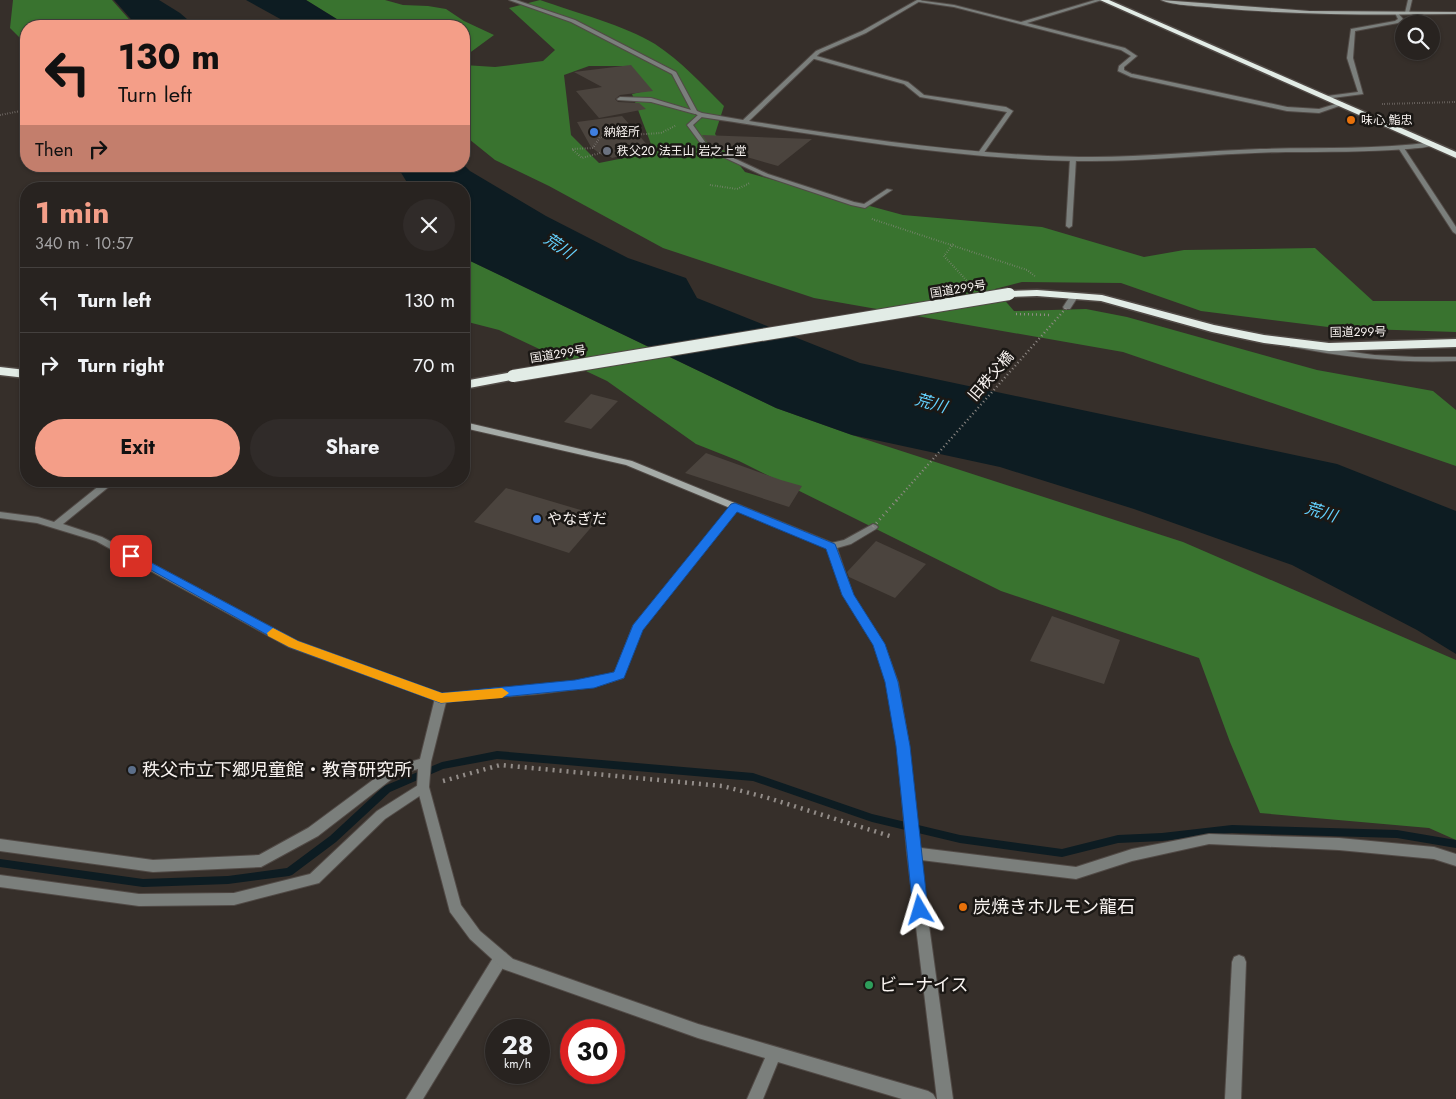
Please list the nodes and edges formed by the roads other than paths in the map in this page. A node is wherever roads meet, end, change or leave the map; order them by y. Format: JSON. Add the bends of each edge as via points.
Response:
{"nodes":[{"id":1,"x":511,"y":0,"type":"edge"},
{"id":2,"x":919,"y":0,"type":"edge"},
{"id":3,"x":1101,"y":0,"type":"edge"},
{"id":4,"x":1163,"y":0,"type":"edge"},
{"id":5,"x":1410,"y":0,"type":"edge"},
{"id":6,"x":1397,"y":13,"type":"junction"},
{"id":7,"x":1407,"y":13,"type":"junction"},
{"id":8,"x":1456,"y":13,"type":"edge"},
{"id":9,"x":1022,"y":23,"type":"junction"},
{"id":10,"x":813,"y":57,"type":"junction"},
{"id":11,"x":1327,"y":98,"type":"junction"},
{"id":12,"x":620,"y":99,"type":"dead end"},
{"id":13,"x":1342,"y":104,"type":"junction"},
{"id":14,"x":698,"y":113,"type":"junction"},
{"id":15,"x":745,"y":121,"type":"junction"},
{"id":16,"x":1433,"y":144,"type":"junction"},
{"id":17,"x":1402,"y":149,"type":"junction"},
{"id":18,"x":981,"y":153,"type":"junction"},
{"id":19,"x":1456,"y":155,"type":"edge"},
{"id":20,"x":1073,"y":159,"type":"junction"},
{"id":21,"x":889,"y":190,"type":"dead end"},
{"id":22,"x":1069,"y":226,"type":"dead end"},
{"id":23,"x":1456,"y":232,"type":"edge"},
{"id":24,"x":1075,"y":295,"type":"junction"},
{"id":25,"x":1067,"y":307,"type":"road end"},
{"id":26,"x":1264,"y":340,"type":"junction"},
{"id":27,"x":1456,"y":342,"type":"edge"},
{"id":28,"x":1456,"y":359,"type":"edge"},
{"id":29,"x":0,"y":371,"type":"edge"},
{"id":30,"x":20,"y":373,"type":"edge"},
{"id":31,"x":470,"y":384,"type":"edge"},
{"id":32,"x":470,"y":426,"type":"edge"},
{"id":33,"x":104,"y":487,"type":"edge"},
{"id":34,"x":735,"y":507,"type":"junction"},
{"id":35,"x":0,"y":515,"type":"edge"},
{"id":36,"x":55,"y":526,"type":"junction"},
{"id":37,"x":873,"y":527,"type":"road end"},
{"id":38,"x":831,"y":546,"type":"junction"},
{"id":39,"x":441,"y":698,"type":"junction"},
{"id":40,"x":425,"y":762,"type":"junction"},
{"id":41,"x":423,"y":787,"type":"junction"},
{"id":42,"x":0,"y":844,"type":"edge"},
{"id":43,"x":913,"y":848,"type":"junction"},
{"id":44,"x":1456,"y":860,"type":"edge"},
{"id":45,"x":0,"y":881,"type":"edge"},
{"id":46,"x":501,"y":958,"type":"junction"},
{"id":47,"x":1239,"y":962,"type":"dead end"},
{"id":48,"x":774,"y":1054,"type":"junction"},
{"id":49,"x":414,"y":1099,"type":"edge"},
{"id":50,"x":755,"y":1099,"type":"edge"},
{"id":51,"x":928,"y":1099,"type":"edge"},
{"id":52,"x":945,"y":1099,"type":"edge"},
{"id":53,"x":1233,"y":1099,"type":"edge"}],
"edges":[{"from":1,"to":14,"type":"street","via":[[573,21],[674,73]]},
{"from":2,"to":9,"type":"street"},
{"from":2,"to":10,"type":"street"},
{"from":3,"to":9,"type":"street"},
{"from":3,"to":11,"type":"highway"},
{"from":4,"to":6,"type":"street","via":[[1287,12]]},
{"from":5,"to":7,"type":"street"},
{"from":6,"to":7,"type":"street"},
{"from":6,"to":11,"type":"street","via":[[1401,19],[1396,22],[1353,30],[1350,58],[1361,93]]},
{"from":7,"to":8,"type":"street"},
{"from":9,"to":13,"type":"street","via":[[1132,53],[1134,56],[1121,67],[1121,71],[1133,76],[1287,109],[1318,111]]},
{"from":10,"to":15,"type":"street"},
{"from":10,"to":18,"type":"street","via":[[906,83],[922,96],[1010,111]]},
{"from":11,"to":13,"type":"highway"},
{"from":12,"to":14,"type":"street","via":[[650,100]]},
{"from":13,"to":16,"type":"highway"},
{"from":14,"to":15,"type":"street"},
{"from":14,"to":21,"type":"street","via":[[690,124],[706,146],[766,175],[865,206]]},
{"from":15,"to":18,"type":"street","via":[[872,143]]},
{"from":16,"to":17,"type":"street"},
{"from":16,"to":19,"type":"highway"},
{"from":17,"to":20,"type":"street"},
{"from":17,"to":23,"type":"street"},
{"from":18,"to":20,"type":"street"},
{"from":20,"to":22,"type":"street"},
{"from":24,"to":25,"type":"street"},
{"from":24,"to":26,"type":"highway","name":"国道299号","via":[[1102,298]]},
{"from":24,"to":31,"type":"highway","name":"国道299号","bridge":true,"via":[[1009,294]]},
{"from":26,"to":27,"type":"highway","name":"国道299号","via":[[1342,347]]},
{"from":26,"to":28,"type":"street","via":[[1322,352]]},
{"from":29,"to":30,"type":"highway"},
{"from":32,"to":34,"type":"street","via":[[629,463]]},
{"from":33,"to":36,"type":"street"},
{"from":34,"to":38,"type":"street"},
{"from":34,"to":39,"type":"street","via":[[637,628],[619,675],[594,683]]},
{"from":35,"to":36,"type":"street","via":[[38,520]]},
{"from":36,"to":39,"type":"street","via":[[99,539],[293,644]]},
{"from":37,"to":38,"type":"street","via":[[847,542]]},
{"from":38,"to":43,"type":"street","via":[[848,595],[879,644],[892,682],[903,746]]},
{"from":39,"to":40,"type":"street"},
{"from":40,"to":41,"type":"street"},
{"from":40,"to":42,"type":"street","via":[[393,771],[313,832],[261,861],[153,866]]},
{"from":41,"to":45,"type":"street","via":[[381,815],[314,878],[234,900],[139,900]]},
{"from":41,"to":46,"type":"street","via":[[456,908],[475,935]]},
{"from":43,"to":44,"type":"street","via":[[1076,873],[1132,855],[1209,839],[1339,844],[1434,853]]},
{"from":43,"to":52,"type":"street"},
{"from":46,"to":48,"type":"street","via":[[508,964],[575,988]]},
{"from":46,"to":49,"type":"street"},
{"from":47,"to":53,"type":"street"},
{"from":48,"to":50,"type":"street"},
{"from":48,"to":51,"type":"street"}]}
